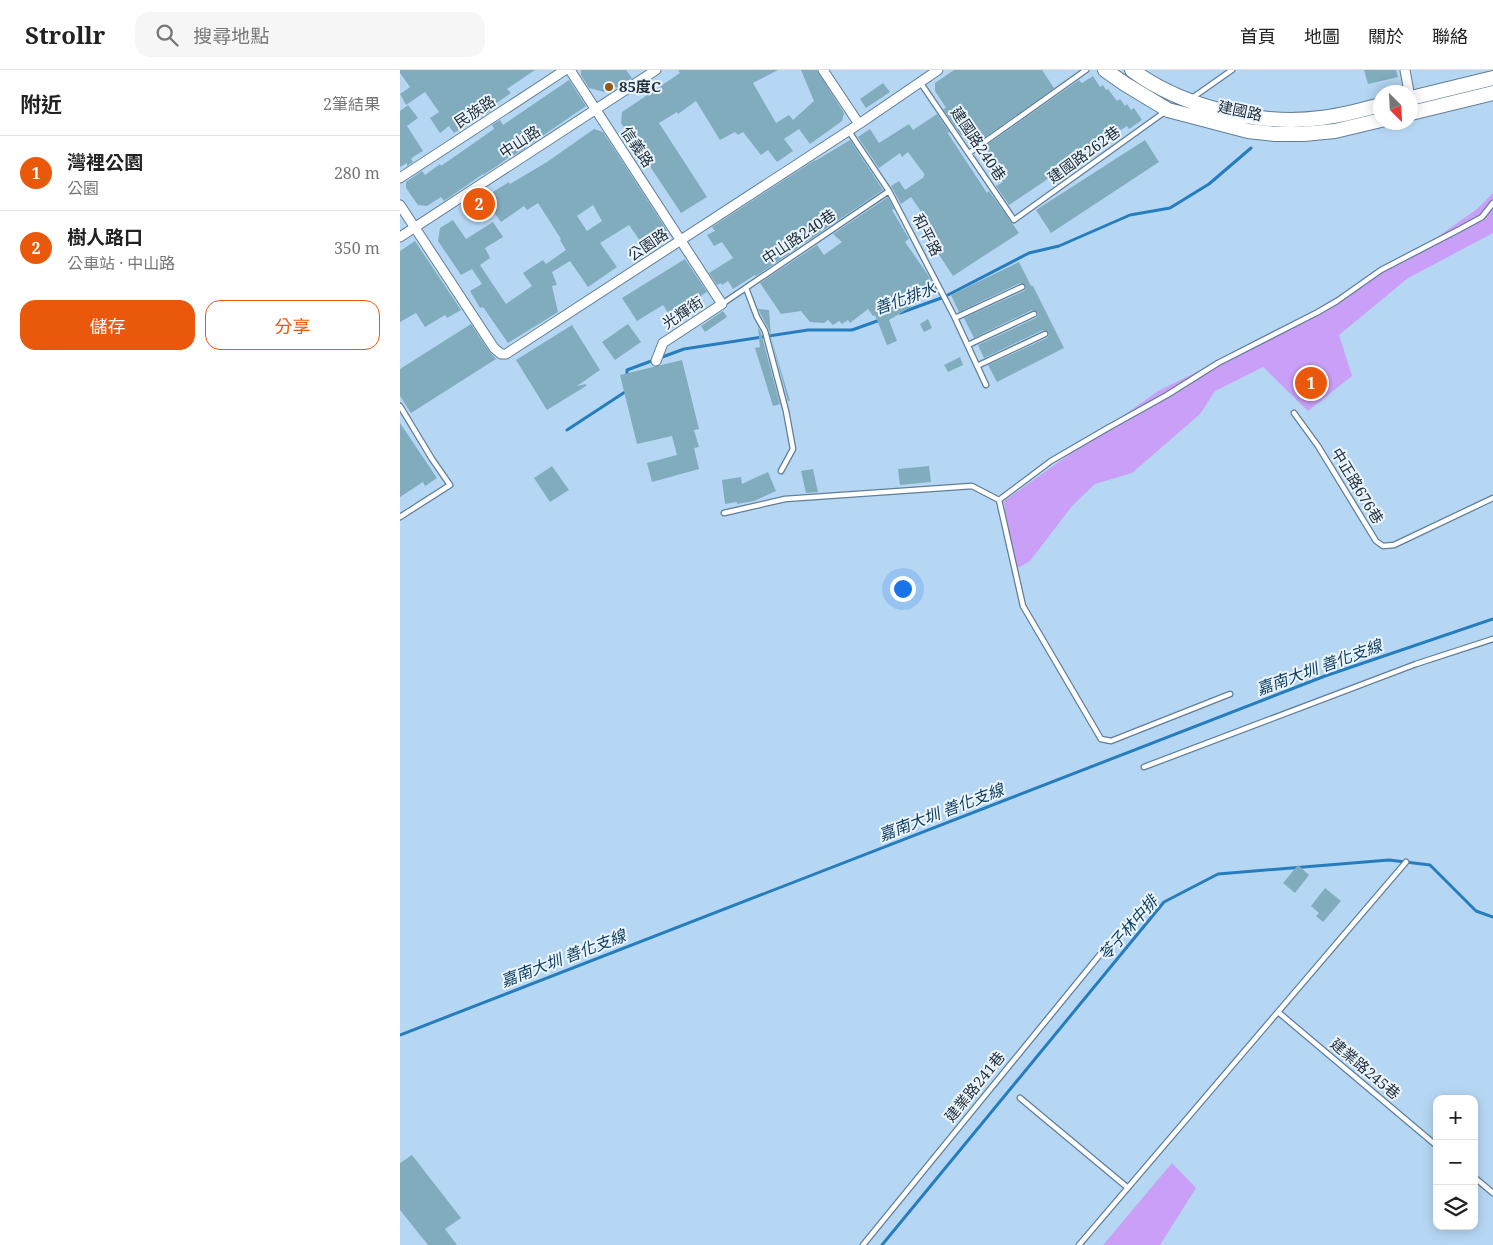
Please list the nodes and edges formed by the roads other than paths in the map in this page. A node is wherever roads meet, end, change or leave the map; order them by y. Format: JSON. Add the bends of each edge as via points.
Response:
{"nodes":[{"id":1,"x":565,"y":70,"type":"edge"},
{"id":2,"x":570,"y":70,"type":"edge"},
{"id":3,"x":656,"y":70,"type":"edge"},
{"id":4,"x":823,"y":70,"type":"edge"},
{"id":5,"x":938,"y":70,"type":"edge"},
{"id":6,"x":1086,"y":70,"type":"edge"},
{"id":7,"x":1105,"y":70,"type":"edge"},
{"id":8,"x":1132,"y":70,"type":"edge"},
{"id":9,"x":1232,"y":70,"type":"edge"},
{"id":10,"x":1405,"y":70,"type":"edge"},
{"id":11,"x":1493,"y":78,"type":"edge"},
{"id":12,"x":920,"y":82,"type":"junction"},
{"id":13,"x":1408,"y":85,"type":"edge"},
{"id":14,"x":1493,"y":93,"type":"edge"},
{"id":15,"x":1418,"y":96,"type":"edge"},
{"id":16,"x":1189,"y":100,"type":"junction"},
{"id":17,"x":1373,"y":107,"type":"edge"},
{"id":18,"x":595,"y":110,"type":"junction"},
{"id":19,"x":1168,"y":110,"type":"junction"},
{"id":20,"x":1418,"y":110,"type":"edge"},
{"id":21,"x":1373,"y":122,"type":"edge"},
{"id":22,"x":859,"y":124,"type":"junction"},
{"id":23,"x":848,"y":130,"type":"junction"},
{"id":24,"x":969,"y":153,"type":"junction"},
{"id":25,"x":400,"y":178,"type":"edge"},
{"id":26,"x":890,"y":191,"type":"junction"},
{"id":27,"x":1493,"y":203,"type":"edge"},
{"id":28,"x":400,"y":205,"type":"edge"},
{"id":29,"x":1014,"y":220,"type":"joint"},
{"id":30,"x":414,"y":227,"type":"junction"},
{"id":31,"x":400,"y":237,"type":"edge"},
{"id":32,"x":681,"y":240,"type":"junction"},
{"id":33,"x":1022,"y":287,"type":"dead end"},
{"id":34,"x":746,"y":288,"type":"junction"},
{"id":35,"x":722,"y":304,"type":"junction"},
{"id":36,"x":1034,"y":314,"type":"dead end"},
{"id":37,"x":955,"y":318,"type":"junction"},
{"id":38,"x":1045,"y":334,"type":"dead end"},
{"id":39,"x":968,"y":345,"type":"junction"},
{"id":40,"x":656,"y":361,"type":"dead end"},
{"id":41,"x":977,"y":366,"type":"junction"},
{"id":42,"x":986,"y":385,"type":"dead end"},
{"id":43,"x":400,"y":406,"type":"edge"},
{"id":44,"x":1294,"y":413,"type":"dead end"},
{"id":45,"x":406,"y":416,"type":"junction"},
{"id":46,"x":400,"y":419,"type":"edge"},
{"id":47,"x":781,"y":471,"type":"dead end"},
{"id":48,"x":1493,"y":498,"type":"edge"},
{"id":49,"x":999,"y":500,"type":"junction"},
{"id":50,"x":724,"y":513,"type":"dead end"},
{"id":51,"x":400,"y":517,"type":"edge"},
{"id":52,"x":1493,"y":639,"type":"edge"},
{"id":53,"x":1230,"y":694,"type":"dead end"},
{"id":54,"x":1144,"y":767,"type":"dead end"},
{"id":55,"x":1406,"y":862,"type":"dead end"},
{"id":56,"x":1107,"y":946,"type":"dead end"},
{"id":57,"x":1278,"y":1012,"type":"junction"},
{"id":58,"x":1020,"y":1098,"type":"dead end"},
{"id":59,"x":1433,"y":1143,"type":"edge"},
{"id":60,"x":1478,"y":1181,"type":"edge"},
{"id":61,"x":1128,"y":1188,"type":"junction"},
{"id":62,"x":1493,"y":1193,"type":"edge"},
{"id":63,"x":863,"y":1245,"type":"edge"},
{"id":64,"x":1079,"y":1245,"type":"edge"}],
"edges":[{"from":1,"to":25,"type":"street","name":"民族路"},
{"from":2,"to":18,"type":"street","name":"信義路"},
{"from":3,"to":18,"type":"street","name":"中山路"},
{"from":4,"to":22,"type":"street"},
{"from":5,"to":12,"type":"street","name":"公園路"},
{"from":6,"to":24,"type":"lane"},
{"from":7,"to":19,"type":"street","name":"建國路"},
{"from":8,"to":16,"type":"street","name":"建國路"},
{"from":9,"to":16,"type":"lane"},
{"from":10,"to":13,"type":"street"},
{"from":11,"to":15,"type":"street"},
{"from":12,"to":22,"type":"street","name":"公園路"},
{"from":12,"to":24,"type":"lane","name":"建國路240巷"},
{"from":14,"to":20,"type":"street"},
{"from":16,"to":17,"type":"street","name":"建國路","via":[[1213,108],[1287,120],[1334,116]]},
{"from":18,"to":30,"type":"street","name":"中山路"},
{"from":18,"to":32,"type":"street","name":"信義路"},
{"from":19,"to":21,"type":"street","name":"建國路","via":[[1248,131],[1275,134],[1335,131]]},
{"from":19,"to":29,"type":"lane","name":"建國路262巷"},
{"from":22,"to":23,"type":"street","name":"公園路"},
{"from":23,"to":26,"type":"lane","name":"和平路"},
{"from":23,"to":32,"type":"street","name":"公園路"},
{"from":24,"to":29,"type":"lane","name":"建國路240巷"},
{"from":26,"to":34,"type":"lane","name":"中山路240巷"},
{"from":26,"to":37,"type":"lane","name":"和平路"},
{"from":27,"to":49,"type":"lane","via":[[1482,216],[1381,270],[1331,305],[1218,363],[1051,461]]},
{"from":28,"to":30,"type":"street"},
{"from":30,"to":31,"type":"street","name":"中山路"},
{"from":30,"to":32,"type":"street","name":"公園路","via":[[494,348],[504,354],[512,352]]},
{"from":32,"to":35,"type":"street","name":"光輝街"},
{"from":33,"to":37,"type":"lane"},
{"from":34,"to":35,"type":"lane","name":"中山路240巷"},
{"from":34,"to":47,"type":"lane","via":[[765,331],[786,411],[793,450]]},
{"from":35,"to":40,"type":"street","name":"光輝街","via":[[663,343]]},
{"from":36,"to":39,"type":"lane"},
{"from":37,"to":39,"type":"lane","name":"和平路"},
{"from":38,"to":41,"type":"lane"},
{"from":39,"to":41,"type":"lane","name":"和平路"},
{"from":41,"to":42,"type":"lane","name":"和平路"},
{"from":43,"to":45,"type":"lane"},
{"from":44,"to":48,"type":"lane","name":"中正路676巷","via":[[1376,541],[1383,546],[1394,545]]},
{"from":45,"to":46,"type":"lane"},
{"from":45,"to":51,"type":"lane","via":[[450,485]]},
{"from":49,"to":50,"type":"lane","via":[[972,486],[785,499]]},
{"from":49,"to":53,"type":"lane","via":[[1023,606],[1101,739],[1111,741]]},
{"from":52,"to":54,"type":"lane","via":[[1416,664]]},
{"from":55,"to":57,"type":"lane"},
{"from":56,"to":63,"type":"lane","name":"建業路241巷"},
{"from":57,"to":59,"type":"lane","name":"建業路245巷"},
{"from":57,"to":61,"type":"lane"},
{"from":58,"to":61,"type":"lane"},
{"from":60,"to":62,"type":"lane"},
{"from":61,"to":64,"type":"lane"}]}
